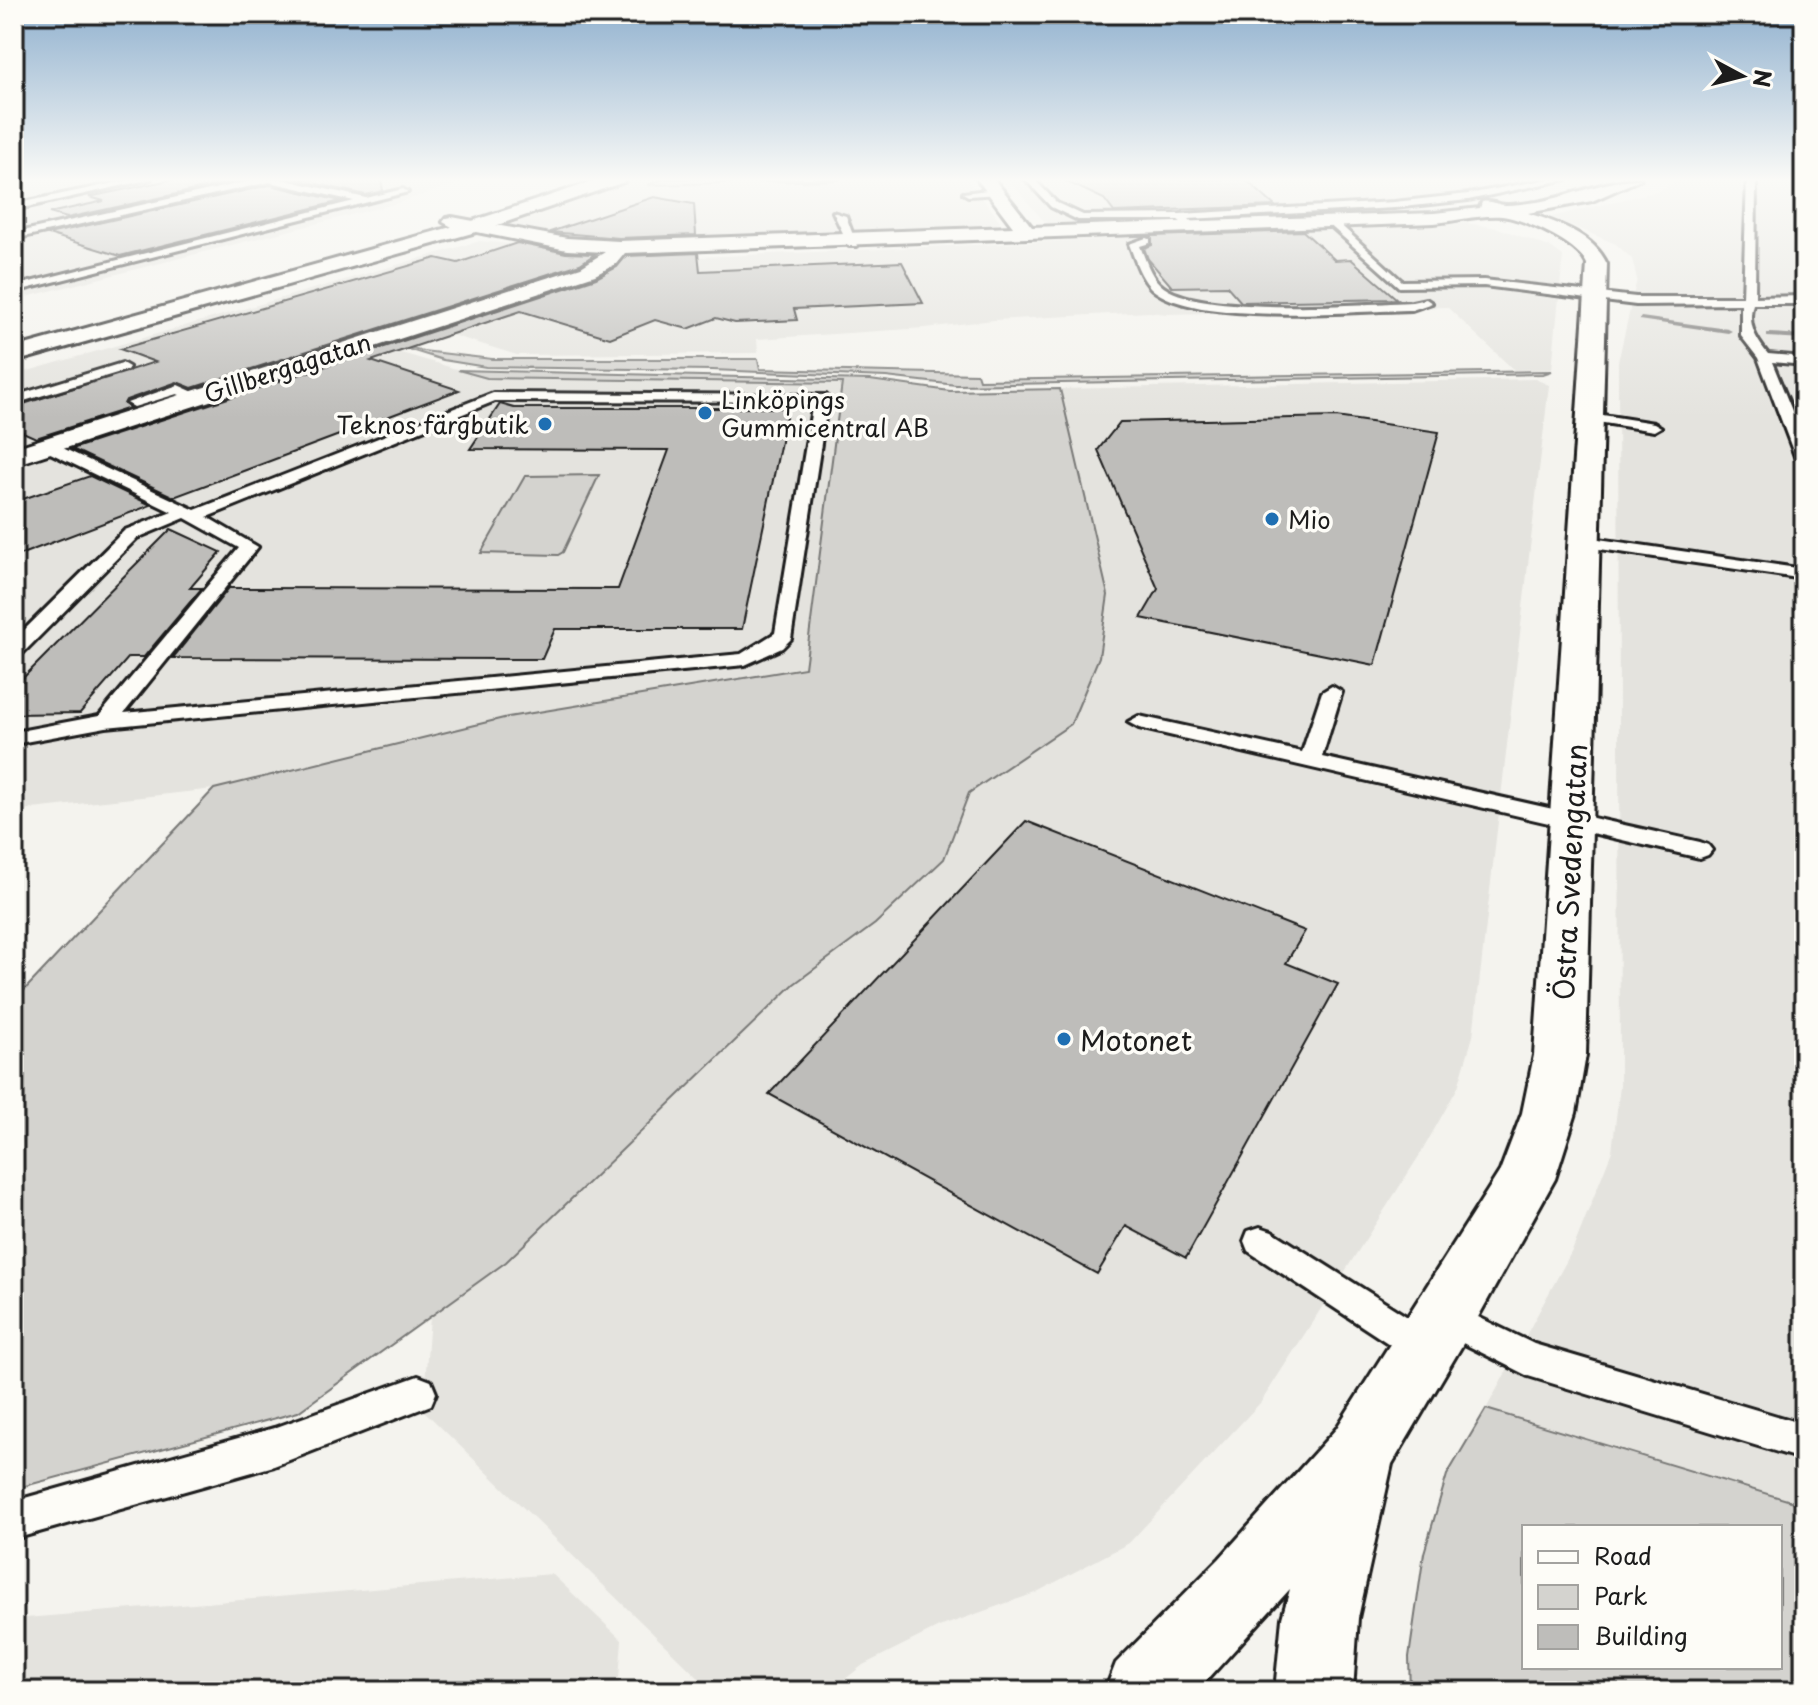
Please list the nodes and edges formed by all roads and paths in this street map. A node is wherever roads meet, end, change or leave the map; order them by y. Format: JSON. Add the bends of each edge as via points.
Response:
{"nodes":[{"id":1,"x":136,"y":259,"type":"edge"},
{"id":2,"x":334,"y":259,"type":"edge"},
{"id":3,"x":344,"y":259,"type":"edge"},
{"id":4,"x":599,"y":259,"type":"edge"},
{"id":5,"x":1141,"y":259,"type":"edge"},
{"id":6,"x":1371,"y":259,"type":"edge"},
{"id":7,"x":1596,"y":259,"type":"edge"},
{"id":8,"x":1750,"y":259,"type":"edge"},
{"id":9,"x":14,"y":289,"type":"edge"},
{"id":10,"x":1595,"y":298,"type":"junction"},
{"id":11,"x":1804,"y":300,"type":"edge"},
{"id":12,"x":1749,"y":301,"type":"junction"},
{"id":13,"x":1426,"y":303,"type":"dead end"},
{"id":14,"x":14,"y":344,"type":"edge"},
{"id":15,"x":14,"y":355,"type":"edge"},
{"id":16,"x":1764,"y":357,"type":"junction"},
{"id":17,"x":1804,"y":361,"type":"edge"},
{"id":18,"x":122,"y":367,"type":"dead end"},
{"id":19,"x":198,"y":397,"type":"junction"},
{"id":20,"x":14,"y":400,"type":"edge"},
{"id":21,"x":134,"y":403,"type":"dead end"},
{"id":22,"x":1590,"y":417,"type":"junction"},
{"id":23,"x":1654,"y":427,"type":"dead end"},
{"id":24,"x":47,"y":446,"type":"junction"},
{"id":25,"x":15,"y":455,"type":"edge"},
{"id":26,"x":1804,"y":459,"type":"edge"},
{"id":27,"x":190,"y":514,"type":"junction"},
{"id":28,"x":1585,"y":542,"type":"junction"},
{"id":29,"x":1804,"y":574,"type":"edge"},
{"id":30,"x":23,"y":632,"type":"edge"},
{"id":31,"x":14,"y":651,"type":"edge"},
{"id":32,"x":1332,"y":692,"type":"dead end"},
{"id":33,"x":106,"y":721,"type":"junction"},
{"id":34,"x":1139,"y":722,"type":"dead end"},
{"id":35,"x":14,"y":738,"type":"edge"},
{"id":36,"x":1310,"y":762,"type":"junction"},
{"id":37,"x":1572,"y":821,"type":"junction"},
{"id":38,"x":1700,"y":850,"type":"dead end"},
{"id":39,"x":1260,"y":1241,"type":"dead end"},
{"id":40,"x":1435,"y":1332,"type":"junction"},
{"id":41,"x":418,"y":1393,"type":"dead end"},
{"id":42,"x":1804,"y":1442,"type":"edge"},
{"id":43,"x":1360,"y":1453,"type":"junction"},
{"id":44,"x":14,"y":1520,"type":"edge"},
{"id":45,"x":1144,"y":1691,"type":"edge"},
{"id":46,"x":1314,"y":1691,"type":"edge"}],
"edges":[{"from":1,"to":9,"type":"lane"},
{"from":2,"to":14,"type":"street"},
{"from":3,"to":15,"type":"street"},
{"from":4,"to":19,"type":"street","name":"Gillbergagatan","via":[[588,271]]},
{"from":5,"to":13,"type":"lane","via":[[1165,294],[1229,308]]},
{"from":6,"to":10,"type":"lane","via":[[1399,284],[1484,283]]},
{"from":7,"to":10,"type":"street","name":"Östra Svedengatan"},
{"from":8,"to":12,"type":"lane"},
{"from":10,"to":12,"type":"lane"},
{"from":10,"to":22,"type":"street","name":"Östra Svedengatan"},
{"from":11,"to":12,"type":"lane"},
{"from":12,"to":16,"type":"lane","via":[[1747,336]]},
{"from":16,"to":17,"type":"lane"},
{"from":16,"to":26,"type":"lane"},
{"from":18,"to":20,"type":"lane"},
{"from":19,"to":21,"type":"lane","via":[[178,389]]},
{"from":19,"to":24,"type":"street","name":"Gillbergagatan"},
{"from":22,"to":23,"type":"lane"},
{"from":22,"to":28,"type":"street","name":"Östra Svedengatan"},
{"from":24,"to":25,"type":"street","name":"Gillbergagatan"},
{"from":24,"to":27,"type":"lane"},
{"from":27,"to":30,"type":"lane","via":[[131,534]]},
{"from":27,"to":33,"type":"lane","via":[[249,547]]},
{"from":27,"to":33,"type":"lane","via":[[493,397],[821,398],[784,635],[745,659]]},
{"from":28,"to":29,"type":"lane"},
{"from":28,"to":37,"type":"street","name":"Östra Svedengatan"},
{"from":30,"to":31,"type":"lane"},
{"from":32,"to":36,"type":"lane"},
{"from":33,"to":35,"type":"lane"},
{"from":34,"to":36,"type":"lane"},
{"from":36,"to":37,"type":"lane"},
{"from":37,"to":38,"type":"lane"},
{"from":37,"to":40,"type":"street","name":"Östra Svedengatan","via":[[1560,1055],[1549,1113],[1526,1179]]},
{"from":39,"to":40,"type":"lane"},
{"from":40,"to":42,"type":"lane"},
{"from":40,"to":43,"type":"street","name":"Östra Svedengatan"},
{"from":41,"to":44,"type":"lane","via":[[274,1447]]},
{"from":43,"to":45,"type":"street","name":"Östra Svedengatan"},
{"from":43,"to":46,"type":"street","name":"Östra Svedengatan","via":[[1320,1618]]}]}
